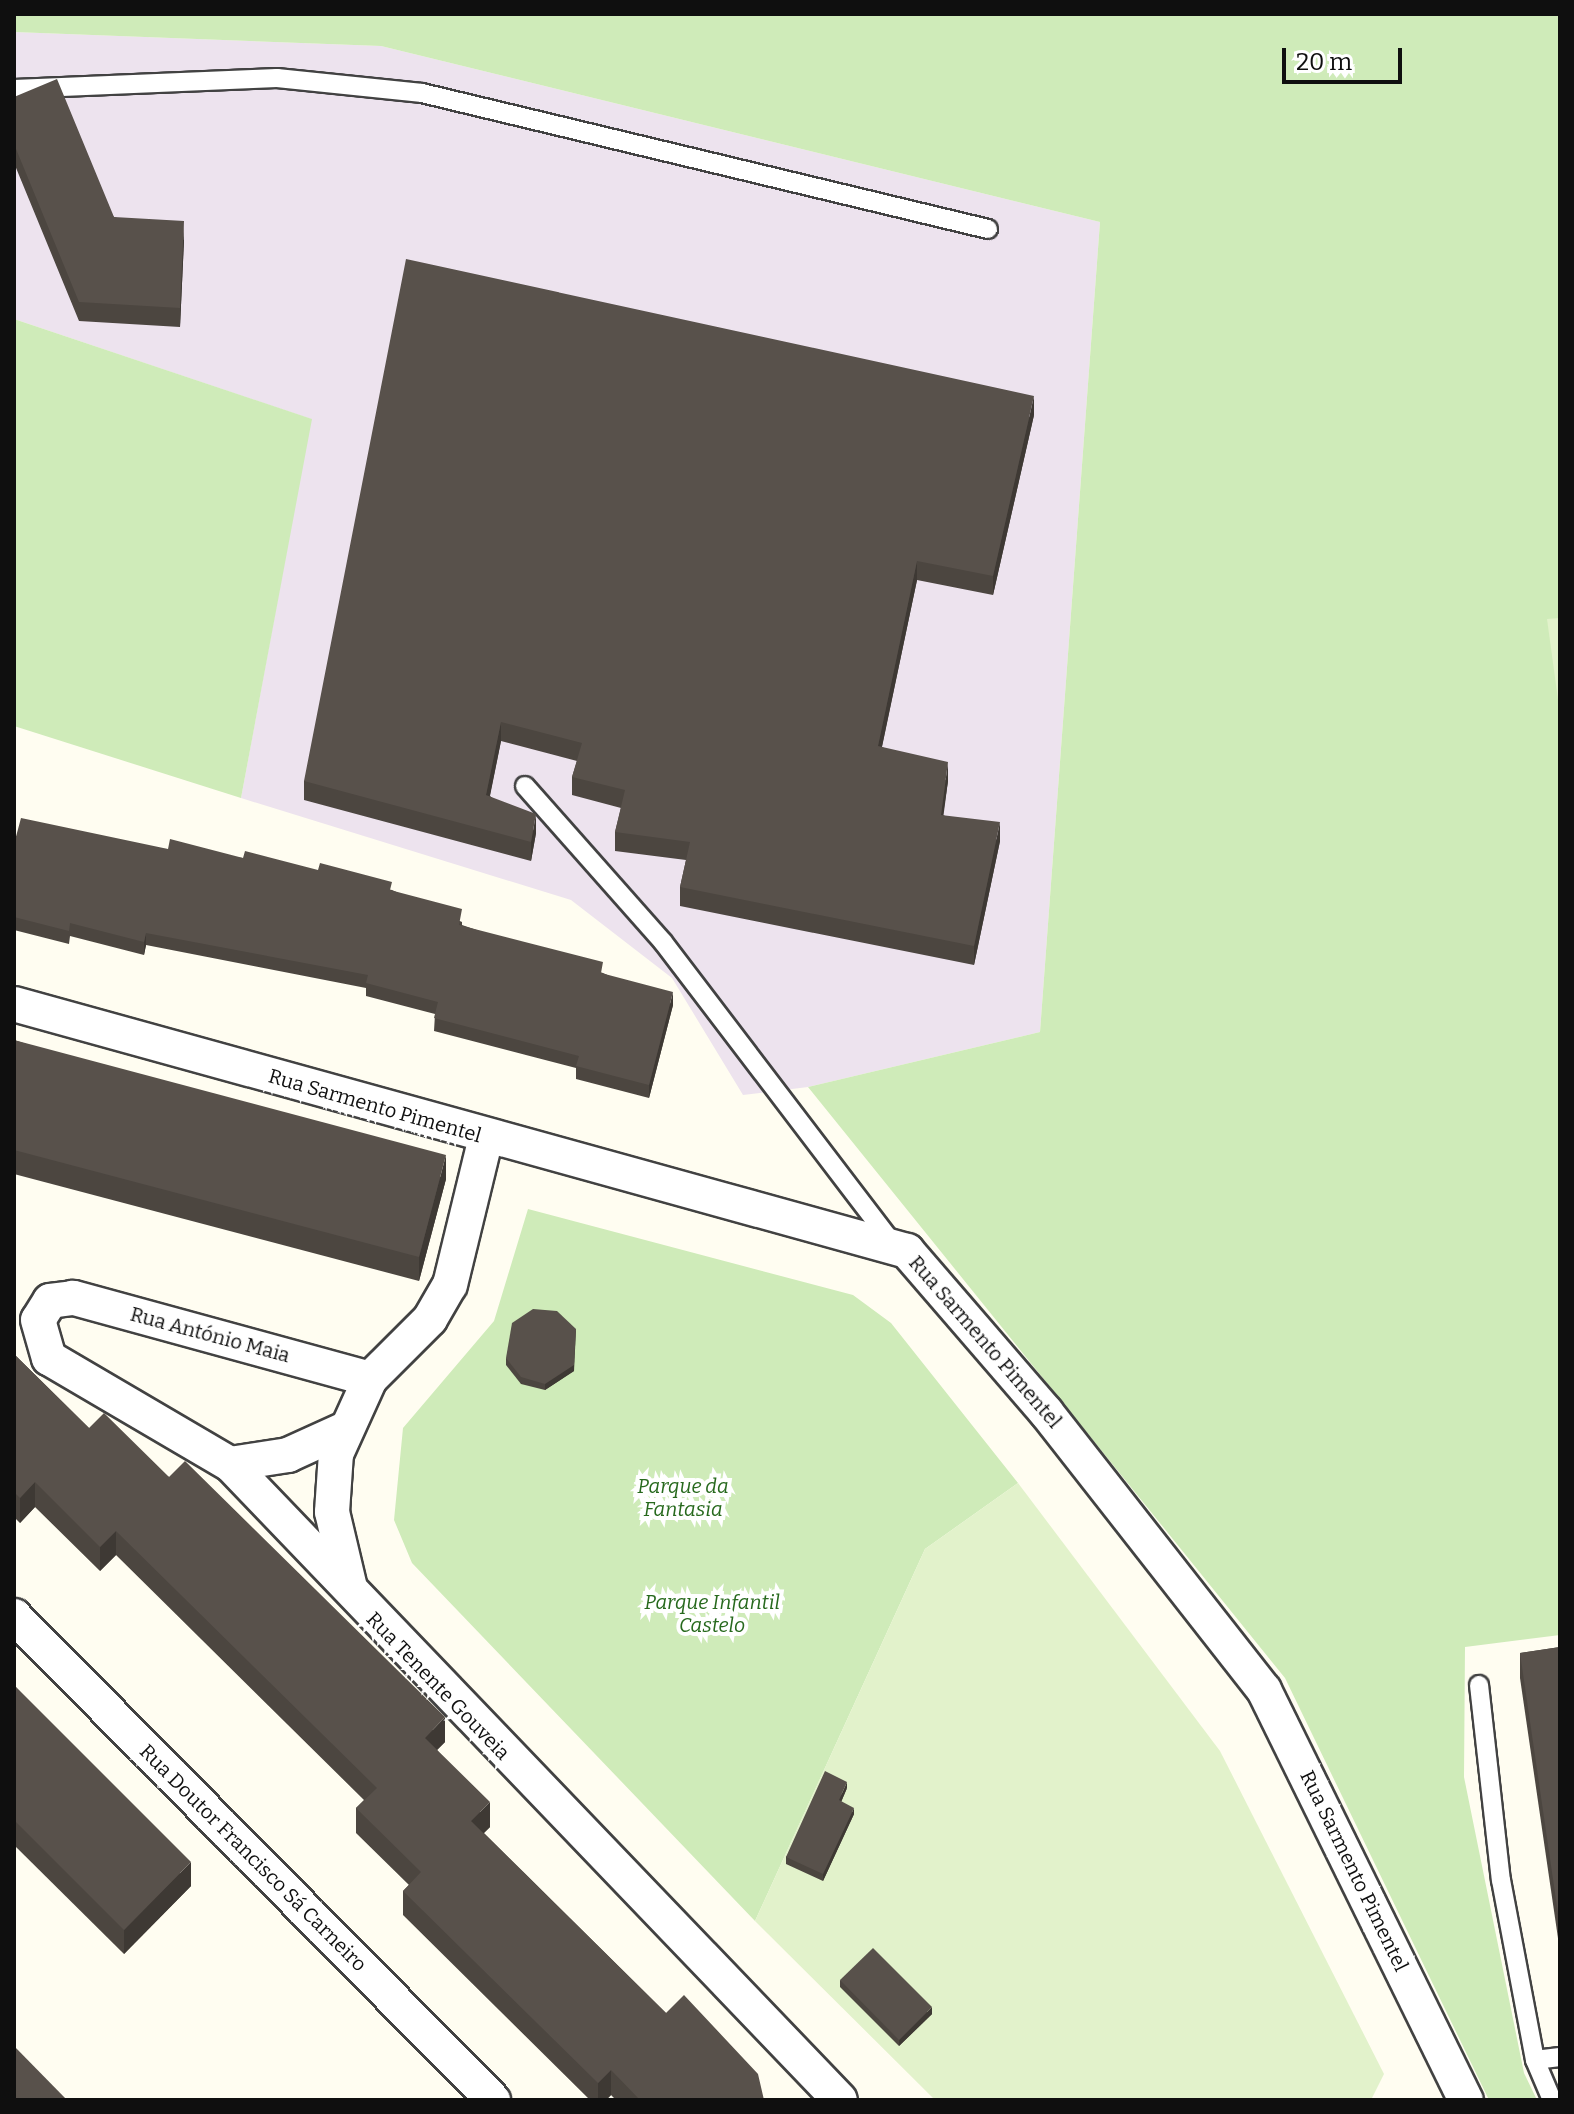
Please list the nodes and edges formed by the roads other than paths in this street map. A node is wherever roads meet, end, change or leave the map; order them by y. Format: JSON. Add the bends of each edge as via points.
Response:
{"nodes":[{"id":1,"x":14,"y":89,"type":"edge"},
{"id":2,"x":988,"y":229,"type":"dead end"},
{"id":3,"x":525,"y":786,"type":"dead end"},
{"id":4,"x":14,"y":1004,"type":"edge"},
{"id":5,"x":486,"y":1137,"type":"junction"},
{"id":6,"x":895,"y":1247,"type":"junction"},
{"id":7,"x":50,"y":1301,"type":"joint"},
{"id":8,"x":370,"y":1379,"type":"junction"},
{"id":9,"x":345,"y":1429,"type":"junction"},
{"id":10,"x":230,"y":1464,"type":"junction"},
{"id":11,"x":358,"y":1602,"type":"junction"},
{"id":12,"x":14,"y":1616,"type":"edge"},
{"id":13,"x":1479,"y":1685,"type":"dead end"},
{"id":14,"x":1560,"y":2057,"type":"edge"},
{"id":15,"x":1535,"y":2060,"type":"junction"},
{"id":16,"x":493,"y":2100,"type":"edge"},
{"id":17,"x":840,"y":2100,"type":"edge"},
{"id":18,"x":1466,"y":2100,"type":"edge"},
{"id":19,"x":1552,"y":2100,"type":"edge"}],
"edges":[{"from":1,"to":2,"type":"lane","via":[[277,78],[422,93]]},
{"from":3,"to":6,"type":"lane","via":[[663,942]]},
{"from":4,"to":5,"type":"street","name":"Rua Sarmento Pimentel"},
{"from":5,"to":6,"type":"street","name":"Rua Sarmento Pimentel"},
{"from":5,"to":8,"type":"street","via":[[450,1285],[430,1319]]},
{"from":6,"to":18,"type":"street","name":"Rua Sarmento Pimentel","via":[[916,1258],[1046,1412],[1264,1690]]},
{"from":7,"to":8,"type":"street","name":"Rua António Maia","via":[[73,1298]]},
{"from":7,"to":10,"type":"street","name":"Rua Tenente Gouveia","via":[[37,1335],[49,1358]]},
{"from":8,"to":9,"type":"street"},
{"from":9,"to":10,"type":"street","via":[[288,1455]]},
{"from":9,"to":11,"type":"street","via":[[332,1512],[342,1569]]},
{"from":10,"to":11,"type":"street","name":"Rua Tenente Gouveia"},
{"from":11,"to":17,"type":"street","name":"Rua Tenente Gouveia"},
{"from":12,"to":16,"type":"street","name":"Rua Doutor Francisco Sá Carneiro"},
{"from":13,"to":15,"type":"lane","via":[[1501,1880]]},
{"from":14,"to":15,"type":"lane"},
{"from":15,"to":19,"type":"lane"}]}
